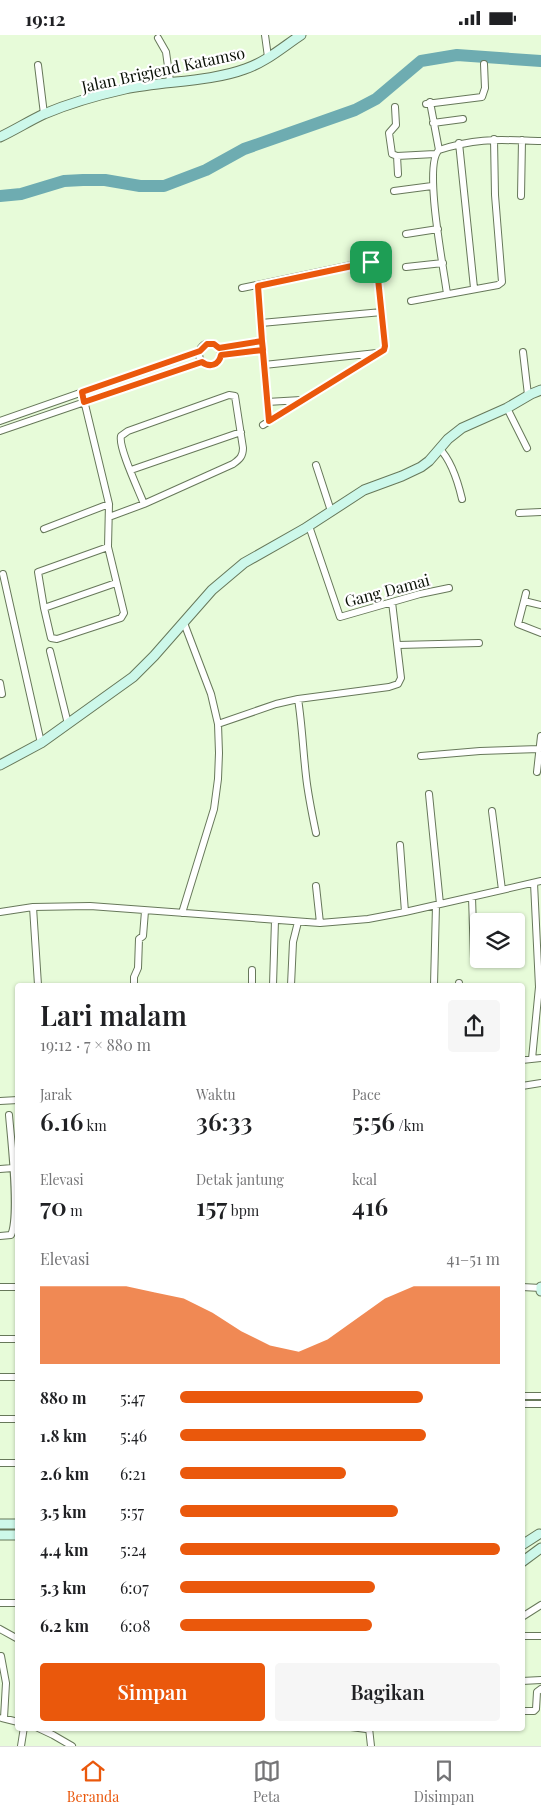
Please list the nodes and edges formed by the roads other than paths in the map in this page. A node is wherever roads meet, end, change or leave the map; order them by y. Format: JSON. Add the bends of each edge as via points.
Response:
{"nodes":[{"id":1,"x":265,"y":35,"type":"edge"},
{"id":2,"x":301,"y":35,"type":"edge"},
{"id":3,"x":158,"y":38,"type":"dead end"},
{"id":4,"x":268,"y":57,"type":"junction"},
{"id":5,"x":484,"y":64,"type":"dead end"},
{"id":6,"x":38,"y":65,"type":"dead end"},
{"id":7,"x":170,"y":81,"type":"junction"},
{"id":8,"x":395,"y":107,"type":"dead end"},
{"id":9,"x":44,"y":114,"type":"junction"},
{"id":10,"x":463,"y":119,"type":"dead end"},
{"id":11,"x":433,"y":123,"type":"junction"},
{"id":12,"x":0,"y":137,"type":"edge"},
{"id":13,"x":494,"y":139,"type":"junction"},
{"id":14,"x":522,"y":140,"type":"junction"},
{"id":15,"x":541,"y":141,"type":"edge"},
{"id":16,"x":459,"y":143,"type":"junction"},
{"id":17,"x":437,"y":152,"type":"junction"},
{"id":18,"x":397,"y":156,"type":"junction"},
{"id":19,"x":398,"y":174,"type":"dead end"},
{"id":20,"x":432,"y":186,"type":"junction"},
{"id":21,"x":394,"y":191,"type":"dead end"},
{"id":22,"x":521,"y":196,"type":"dead end"},
{"id":23,"x":438,"y":229,"type":"junction"},
{"id":24,"x":406,"y":233,"type":"dead end"},
{"id":25,"x":443,"y":263,"type":"junction"},
{"id":26,"x":406,"y":267,"type":"dead end"},
{"id":27,"x":258,"y":286,"type":"junction"},
{"id":28,"x":242,"y":288,"type":"dead end"},
{"id":29,"x":474,"y":288,"type":"junction"},
{"id":30,"x":447,"y":294,"type":"junction"},
{"id":31,"x":411,"y":301,"type":"dead end"},
{"id":32,"x":382,"y":312,"type":"junction"},
{"id":33,"x":261,"y":323,"type":"junction"},
{"id":34,"x":262,"y":341,"type":"junction"},
{"id":35,"x":263,"y":350,"type":"junction"},
{"id":36,"x":200,"y":351,"type":"junction"},
{"id":37,"x":220,"y":352,"type":"junction"},
{"id":38,"x":523,"y":352,"type":"dead end"},
{"id":39,"x":378,"y":353,"type":"junction"},
{"id":40,"x":202,"y":362,"type":"junction"},
{"id":41,"x":264,"y":365,"type":"junction"},
{"id":42,"x":541,"y":390,"type":"edge"},
{"id":43,"x":82,"y":392,"type":"junction"},
{"id":44,"x":528,"y":395,"type":"junction"},
{"id":45,"x":302,"y":400,"type":"junction"},
{"id":46,"x":84,"y":402,"type":"junction"},
{"id":47,"x":268,"y":402,"type":"junction"},
{"id":48,"x":507,"y":408,"type":"junction"},
{"id":49,"x":0,"y":421,"type":"edge"},
{"id":50,"x":0,"y":431,"type":"edge"},
{"id":51,"x":241,"y":432,"type":"junction"},
{"id":52,"x":527,"y":448,"type":"dead end"},
{"id":53,"x":442,"y":451,"type":"junction"},
{"id":54,"x":316,"y":465,"type":"dead end"},
{"id":55,"x":131,"y":470,"type":"junction"},
{"id":56,"x":462,"y":499,"type":"dead end"},
{"id":57,"x":109,"y":504,"type":"junction"},
{"id":58,"x":144,"y":505,"type":"junction"},
{"id":59,"x":331,"y":511,"type":"junction"},
{"id":60,"x":541,"y":512,"type":"edge"},
{"id":61,"x":519,"y":513,"type":"dead end"},
{"id":62,"x":109,"y":517,"type":"junction"},
{"id":63,"x":309,"y":526,"type":"junction"},
{"id":64,"x":44,"y":529,"type":"dead end"},
{"id":65,"x":108,"y":547,"type":"junction"},
{"id":66,"x":3,"y":574,"type":"dead end"},
{"id":67,"x":116,"y":583,"type":"junction"},
{"id":68,"x":449,"y":589,"type":"dead end"},
{"id":69,"x":526,"y":593,"type":"dead end"},
{"id":70,"x":524,"y":601,"type":"junction"},
{"id":71,"x":392,"y":602,"type":"junction"},
{"id":72,"x":541,"y":605,"type":"edge"},
{"id":73,"x":44,"y":608,"type":"junction"},
{"id":74,"x":184,"y":623,"type":"junction"},
{"id":75,"x":541,"y":633,"type":"edge"},
{"id":76,"x":479,"y":643,"type":"dead end"},
{"id":77,"x":398,"y":645,"type":"junction"},
{"id":78,"x":50,"y":651,"type":"dead end"},
{"id":79,"x":0,"y":683,"type":"edge"},
{"id":80,"x":2,"y":694,"type":"dead end"},
{"id":81,"x":298,"y":699,"type":"junction"},
{"id":82,"x":68,"y":723,"type":"junction"},
{"id":83,"x":218,"y":724,"type":"junction"},
{"id":84,"x":541,"y":736,"type":"edge"},
{"id":85,"x":41,"y":743,"type":"junction"},
{"id":86,"x":539,"y":749,"type":"junction"},
{"id":87,"x":421,"y":756,"type":"dead end"},
{"id":88,"x":0,"y":765,"type":"edge"},
{"id":89,"x":537,"y":772,"type":"dead end"},
{"id":90,"x":429,"y":794,"type":"dead end"},
{"id":91,"x":492,"y":811,"type":"dead end"},
{"id":92,"x":316,"y":833,"type":"dead end"},
{"id":93,"x":400,"y":845,"type":"dead end"},
{"id":94,"x":538,"y":882,"type":"edge"},
{"id":95,"x":316,"y":886,"type":"dead end"},
{"id":96,"x":502,"y":889,"type":"junction"},
{"id":97,"x":472,"y":897,"type":"junction"},
{"id":98,"x":438,"y":905,"type":"junction"},
{"id":99,"x":33,"y":907,"type":"junction"},
{"id":100,"x":145,"y":911,"type":"junction"},
{"id":101,"x":0,"y":912,"type":"edge"},
{"id":102,"x":405,"y":912,"type":"junction"},
{"id":103,"x":182,"y":913,"type":"junction"},
{"id":104,"x":473,"y":913,"type":"edge"},
{"id":105,"x":276,"y":920,"type":"junction"},
{"id":106,"x":298,"y":922,"type":"junction"},
{"id":107,"x":320,"y":923,"type":"junction"},
{"id":108,"x":252,"y":970,"type":"dead end"},
{"id":109,"x":38,"y":983,"type":"edge"},
{"id":110,"x":134,"y":983,"type":"edge"},
{"id":111,"x":252,"y":983,"type":"edge"},
{"id":112,"x":273,"y":983,"type":"edge"},
{"id":113,"x":292,"y":983,"type":"edge"},
{"id":114,"x":434,"y":983,"type":"edge"},
{"id":115,"x":541,"y":1058,"type":"edge"},
{"id":116,"x":532,"y":1059,"type":"junction"},
{"id":117,"x":525,"y":1060,"type":"edge"},
{"id":118,"x":539,"y":1085,"type":"edge"},
{"id":119,"x":525,"y":1086,"type":"edge"},
{"id":120,"x":15,"y":1100,"type":"edge"},
{"id":121,"x":0,"y":1101,"type":"edge"},
{"id":122,"x":9,"y":1115,"type":"dead end"},
{"id":123,"x":13,"y":1168,"type":"junction"},
{"id":124,"x":0,"y":1169,"type":"edge"},
{"id":125,"x":0,"y":1236,"type":"edge"},
{"id":126,"x":0,"y":1287,"type":"edge"},
{"id":127,"x":15,"y":1287,"type":"edge"},
{"id":128,"x":525,"y":1287,"type":"edge"},
{"id":129,"x":541,"y":1289,"type":"edge"},
{"id":130,"x":0,"y":1339,"type":"edge"},
{"id":131,"x":15,"y":1339,"type":"edge"},
{"id":132,"x":0,"y":1377,"type":"edge"},
{"id":133,"x":15,"y":1377,"type":"edge"},
{"id":134,"x":525,"y":1396,"type":"edge"},
{"id":135,"x":541,"y":1396,"type":"edge"},
{"id":136,"x":525,"y":1404,"type":"edge"},
{"id":137,"x":541,"y":1404,"type":"edge"},
{"id":138,"x":0,"y":1419,"type":"edge"},
{"id":139,"x":15,"y":1419,"type":"edge"},
{"id":140,"x":0,"y":1463,"type":"edge"},
{"id":141,"x":15,"y":1463,"type":"edge"},
{"id":142,"x":0,"y":1524,"type":"edge"},
{"id":143,"x":15,"y":1524,"type":"edge"},
{"id":144,"x":540,"y":1533,"type":"edge"},
{"id":145,"x":0,"y":1535,"type":"edge"},
{"id":146,"x":15,"y":1535,"type":"edge"},
{"id":147,"x":525,"y":1543,"type":"edge"},
{"id":148,"x":541,"y":1549,"type":"edge"},
{"id":149,"x":525,"y":1560,"type":"edge"},
{"id":150,"x":0,"y":1603,"type":"edge"},
{"id":151,"x":15,"y":1605,"type":"edge"},
{"id":152,"x":541,"y":1605,"type":"edge"},
{"id":153,"x":525,"y":1615,"type":"edge"},
{"id":154,"x":0,"y":1629,"type":"edge"},
{"id":155,"x":525,"y":1636,"type":"edge"},
{"id":156,"x":541,"y":1636,"type":"edge"},
{"id":157,"x":15,"y":1637,"type":"edge"},
{"id":158,"x":2,"y":1656,"type":"dead end"},
{"id":159,"x":525,"y":1681,"type":"edge"},
{"id":160,"x":541,"y":1681,"type":"edge"},
{"id":161,"x":541,"y":1689,"type":"edge"},
{"id":162,"x":525,"y":1711,"type":"edge"},
{"id":163,"x":2,"y":1718,"type":"edge"},
{"id":164,"x":15,"y":1721,"type":"edge"},
{"id":165,"x":23,"y":1731,"type":"edge"},
{"id":166,"x":46,"y":1731,"type":"edge"},
{"id":167,"x":370,"y":1731,"type":"edge"},
{"id":168,"x":21,"y":1746,"type":"edge"},
{"id":169,"x":72,"y":1746,"type":"edge"},
{"id":170,"x":371,"y":1746,"type":"edge"}],
"edges":[{"from":1,"to":4,"type":"street"},
{"from":2,"to":4,"type":"street","name":"Jalan Brigjend Katamso"},
{"from":3,"to":7,"type":"street","via":[[166,52]]},
{"from":4,"to":7,"type":"street","name":"Jalan Brigjend Katamso","via":[[235,72]]},
{"from":5,"to":11,"type":"street","via":[[485,89],[482,97],[428,103]]},
{"from":6,"to":9,"type":"street"},
{"from":7,"to":9,"type":"street","name":"Jalan Brigjend Katamso","via":[[91,98]]},
{"from":8,"to":18,"type":"street","via":[[396,125],[390,133],[391,152]]},
{"from":9,"to":12,"type":"street","name":"Jalan Brigjend Katamso"},
{"from":10,"to":11,"type":"street"},
{"from":11,"to":17,"type":"street"},
{"from":13,"to":14,"type":"street"},
{"from":13,"to":16,"type":"street"},
{"from":13,"to":29,"type":"street","via":[[502,281],[498,285]]},
{"from":14,"to":15,"type":"street"},
{"from":14,"to":22,"type":"street"},
{"from":16,"to":17,"type":"street"},
{"from":16,"to":29,"type":"street"},
{"from":17,"to":18,"type":"street"},
{"from":17,"to":20,"type":"street"},
{"from":18,"to":19,"type":"street"},
{"from":20,"to":21,"type":"street"},
{"from":20,"to":23,"type":"street"},
{"from":23,"to":24,"type":"street"},
{"from":23,"to":25,"type":"street"},
{"from":25,"to":26,"type":"street"},
{"from":25,"to":30,"type":"street"},
{"from":27,"to":28,"type":"street"},
{"from":27,"to":32,"type":"street","via":[[372,263],[376,264]]},
{"from":27,"to":33,"type":"street"},
{"from":29,"to":30,"type":"street"},
{"from":30,"to":31,"type":"street"},
{"from":32,"to":33,"type":"street"},
{"from":32,"to":39,"type":"street","via":[[385,346]]},
{"from":33,"to":34,"type":"street"},
{"from":34,"to":35,"type":"street"},
{"from":34,"to":37,"type":"street"},
{"from":35,"to":37,"type":"street"},
{"from":35,"to":41,"type":"street"},
{"from":36,"to":37,"type":"street","via":[[207,344],[214,344]]},
{"from":36,"to":40,"type":"street"},
{"from":36,"to":43,"type":"street"},
{"from":37,"to":40,"type":"street","via":[[219,361],[213,365]]},
{"from":38,"to":44,"type":"street"},
{"from":39,"to":41,"type":"street"},
{"from":39,"to":45,"type":"street"},
{"from":40,"to":46,"type":"street"},
{"from":41,"to":47,"type":"street"},
{"from":42,"to":44,"type":"street"},
{"from":43,"to":46,"type":"street"},
{"from":43,"to":49,"type":"street"},
{"from":44,"to":48,"type":"street"},
{"from":45,"to":47,"type":"street"},
{"from":45,"to":47,"type":"street","via":[[266,423]]},
{"from":46,"to":50,"type":"street"},
{"from":46,"to":57,"type":"street"},
{"from":48,"to":52,"type":"street"},
{"from":48,"to":53,"type":"street","via":[[462,428]]},
{"from":51,"to":55,"type":"street"},
{"from":51,"to":55,"type":"street","via":[[236,398],[226,396],[123,434],[121,441]]},
{"from":51,"to":58,"type":"street","via":[[243,452],[238,461]]},
{"from":53,"to":56,"type":"street"},
{"from":53,"to":59,"type":"street","via":[[421,467],[364,490]]},
{"from":54,"to":59,"type":"street"},
{"from":55,"to":58,"type":"street"},
{"from":57,"to":62,"type":"street"},
{"from":57,"to":64,"type":"street"},
{"from":58,"to":62,"type":"street"},
{"from":59,"to":63,"type":"street"},
{"from":60,"to":61,"type":"street"},
{"from":62,"to":65,"type":"street"},
{"from":63,"to":71,"type":"street","name":"Gang Damai","via":[[340,617]]},
{"from":63,"to":74,"type":"street","via":[[236,569],[212,590]]},
{"from":65,"to":67,"type":"street"},
{"from":65,"to":73,"type":"street","via":[[39,571],[37,575]]},
{"from":66,"to":85,"type":"street"},
{"from":67,"to":73,"type":"street"},
{"from":67,"to":73,"type":"street","via":[[124,611],[121,618],[55,639],[51,637]]},
{"from":68,"to":71,"type":"street","name":"Gang Damai","via":[[420,593]]},
{"from":69,"to":70,"type":"street"},
{"from":70,"to":72,"type":"street"},
{"from":70,"to":75,"type":"street","via":[[518,624]]},
{"from":71,"to":77,"type":"street"},
{"from":74,"to":82,"type":"street","via":[[133,677]]},
{"from":74,"to":83,"type":"street","via":[[211,694]]},
{"from":76,"to":77,"type":"street"},
{"from":77,"to":81,"type":"street","via":[[401,678],[396,685]]},
{"from":78,"to":82,"type":"street"},
{"from":79,"to":80,"type":"street"},
{"from":81,"to":83,"type":"street"},
{"from":81,"to":92,"type":"street"},
{"from":82,"to":85,"type":"street"},
{"from":83,"to":103,"type":"street","via":[[217,797]]},
{"from":84,"to":86,"type":"street"},
{"from":85,"to":88,"type":"street"},
{"from":86,"to":87,"type":"street"},
{"from":86,"to":89,"type":"street"},
{"from":90,"to":98,"type":"street"},
{"from":91,"to":96,"type":"street"},
{"from":93,"to":102,"type":"street"},
{"from":94,"to":96,"type":"street"},
{"from":94,"to":116,"type":"street","via":[[540,987]]},
{"from":95,"to":107,"type":"street"},
{"from":96,"to":97,"type":"street"},
{"from":97,"to":98,"type":"street"},
{"from":97,"to":104,"type":"street"},
{"from":98,"to":102,"type":"street"},
{"from":98,"to":114,"type":"street"},
{"from":99,"to":100,"type":"street"},
{"from":99,"to":101,"type":"street"},
{"from":99,"to":109,"type":"street"},
{"from":100,"to":103,"type":"street"},
{"from":100,"to":110,"type":"street"},
{"from":102,"to":107,"type":"street"},
{"from":103,"to":105,"type":"street"},
{"from":105,"to":106,"type":"street"},
{"from":105,"to":112,"type":"street"},
{"from":106,"to":107,"type":"street"},
{"from":106,"to":113,"type":"street","via":[[293,942]]},
{"from":108,"to":111,"type":"street"},
{"from":115,"to":116,"type":"street"},
{"from":116,"to":117,"type":"street"},
{"from":118,"to":119,"type":"street"},
{"from":120,"to":121,"type":"street"},
{"from":122,"to":123,"type":"street"},
{"from":123,"to":124,"type":"street"},
{"from":123,"to":125,"type":"street","via":[[13,1230],[11,1236]]},
{"from":126,"to":127,"type":"street"},
{"from":128,"to":129,"type":"street"},
{"from":130,"to":131,"type":"street"},
{"from":132,"to":133,"type":"street"},
{"from":134,"to":135,"type":"street"},
{"from":136,"to":137,"type":"street"},
{"from":138,"to":139,"type":"street"},
{"from":140,"to":141,"type":"street"},
{"from":142,"to":143,"type":"street"},
{"from":144,"to":147,"type":"street"},
{"from":145,"to":146,"type":"street"},
{"from":148,"to":149,"type":"street"},
{"from":150,"to":151,"type":"street"},
{"from":152,"to":153,"type":"street"},
{"from":154,"to":157,"type":"street"},
{"from":155,"to":156,"type":"street"},
{"from":158,"to":163,"type":"street","via":[[6,1683]]},
{"from":159,"to":160,"type":"street"},
{"from":161,"to":162,"type":"street","via":[[537,1692],[536,1709]]},
{"from":163,"to":164,"type":"street"},
{"from":165,"to":168,"type":"street"},
{"from":166,"to":169,"type":"street"},
{"from":167,"to":170,"type":"street"}]}
